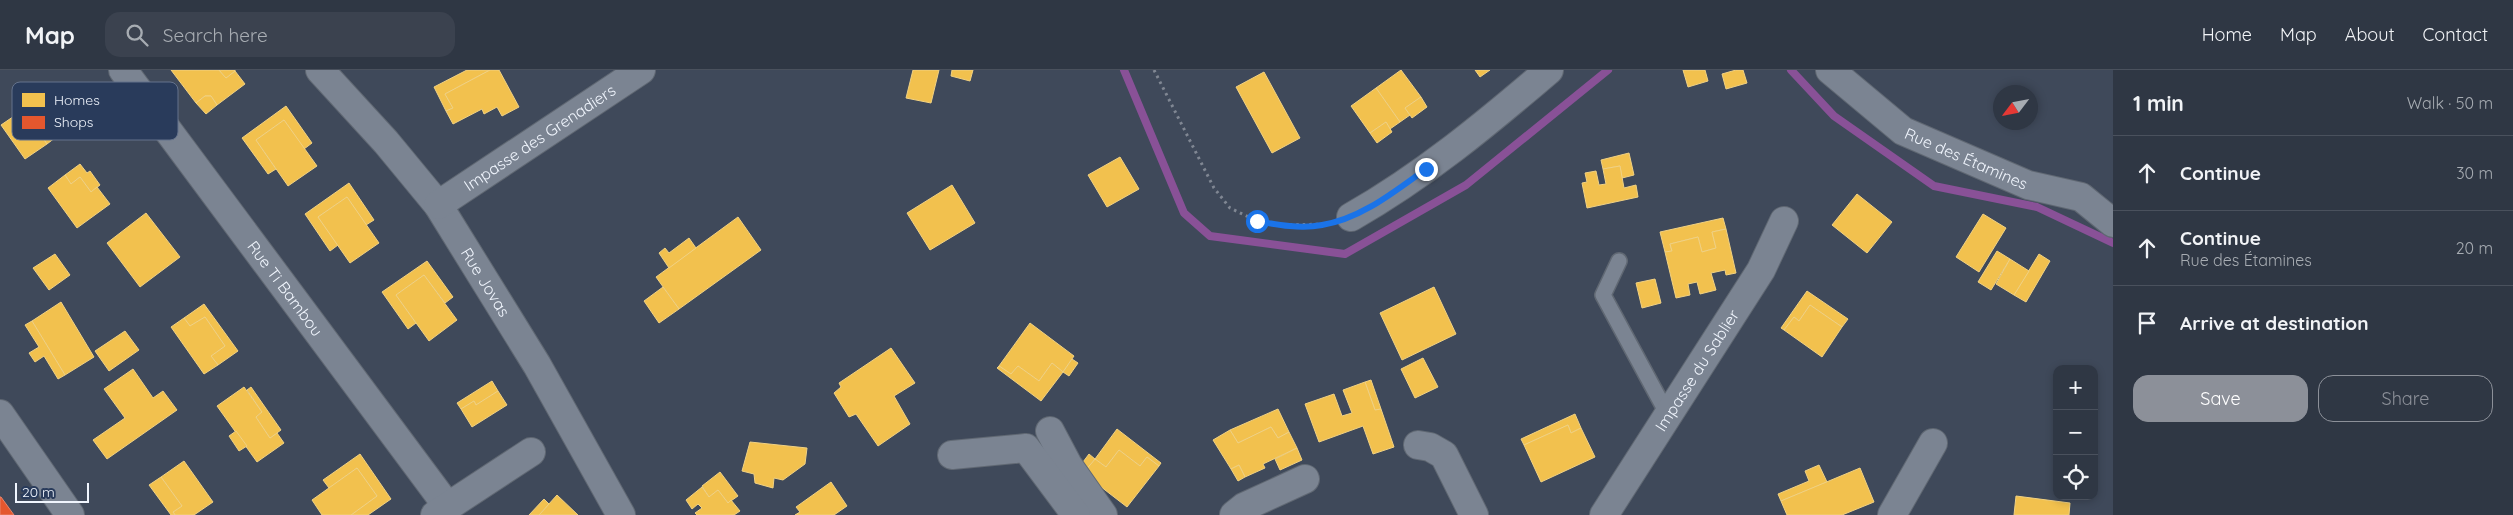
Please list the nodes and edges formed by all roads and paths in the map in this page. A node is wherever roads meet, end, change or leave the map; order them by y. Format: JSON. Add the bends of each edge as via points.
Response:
{"nodes":[{"id":1,"x":123,"y":70,"type":"edge"},
{"id":2,"x":320,"y":70,"type":"edge"},
{"id":3,"x":641,"y":70,"type":"edge"},
{"id":4,"x":1154,"y":70,"type":"edge"},
{"id":5,"x":1549,"y":70,"type":"edge"},
{"id":6,"x":1830,"y":70,"type":"edge"},
{"id":7,"x":132,"y":82,"type":"edge"},
{"id":8,"x":174,"y":140,"type":"edge"},
{"id":9,"x":438,"y":205,"type":"junction"},
{"id":10,"x":1351,"y":217,"type":"joint"},
{"id":11,"x":1784,"y":221,"type":"dead end"},
{"id":12,"x":2113,"y":223,"type":"edge"},
{"id":13,"x":1619,"y":261,"type":"dead end"},
{"id":14,"x":1668,"y":415,"type":"junction"},
{"id":15,"x":4,"y":428,"type":"edge"},
{"id":16,"x":1050,"y":431,"type":"dead end"},
{"id":17,"x":1933,"y":443,"type":"dead end"},
{"id":18,"x":1418,"y":445,"type":"dead end"},
{"id":19,"x":531,"y":452,"type":"dead end"},
{"id":20,"x":952,"y":455,"type":"dead end"},
{"id":21,"x":1305,"y":479,"type":"dead end"},
{"id":22,"x":442,"y":511,"type":"edge"},
{"id":23,"x":70,"y":515,"type":"edge"},
{"id":24,"x":621,"y":515,"type":"edge"},
{"id":25,"x":1076,"y":515,"type":"edge"},
{"id":26,"x":1103,"y":515,"type":"edge"},
{"id":27,"x":1234,"y":515,"type":"edge"},
{"id":28,"x":1474,"y":515,"type":"edge"},
{"id":29,"x":1604,"y":515,"type":"edge"},
{"id":30,"x":1892,"y":515,"type":"edge"}],
"edges":[{"from":1,"to":7,"type":"street","name":"Rue Ti Bambou"},
{"from":2,"to":9,"type":"street","name":"Rue Jovas"},
{"from":3,"to":9,"type":"street","name":"Impasse des Grenadiers"},
{"from":4,"to":10,"type":"path","via":[[1214,188],[1230,208],[1257,221],[1281,225],[1322,226]]},
{"from":5,"to":10,"type":"street","via":[[1472,136],[1384,198]]},
{"from":6,"to":12,"type":"street","name":"Rue des Étamines","via":[[1903,131],[2028,185],[2081,197]]},
{"from":8,"to":22,"type":"street","name":"Rue Ti Bambou"},
{"from":9,"to":24,"type":"street","name":"Rue Jovas","via":[[537,365]]},
{"from":11,"to":14,"type":"street","name":"Impasse du Sablier","via":[[1761,270]]},
{"from":13,"to":14,"type":"lane","via":[[1603,295]]},
{"from":14,"to":29,"type":"street","name":"Impasse du Sablier"},
{"from":15,"to":23,"type":"street"},
{"from":16,"to":26,"type":"street","via":[[1068,465]]},
{"from":17,"to":30,"type":"street"},
{"from":18,"to":28,"type":"street","via":[[1444,455]]},
{"from":19,"to":22,"type":"street","name":"Rue Ti Bambou"},
{"from":20,"to":25,"type":"street","via":[[1026,448]]},
{"from":21,"to":27,"type":"street","via":[[1244,507]]}]}
